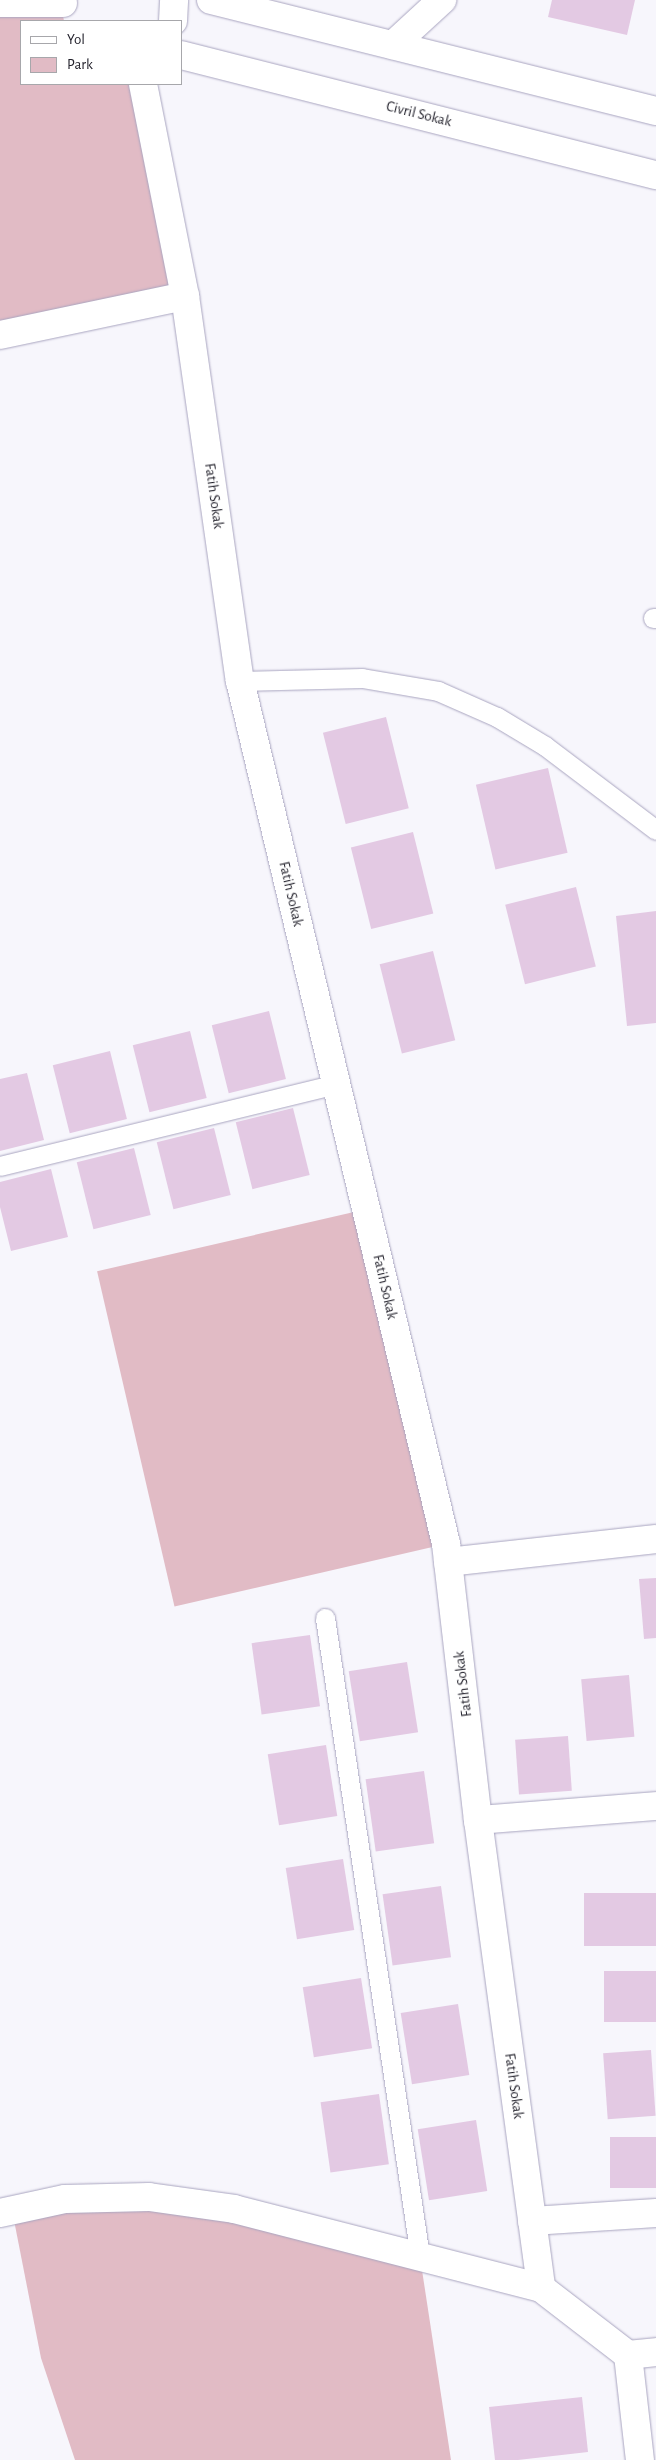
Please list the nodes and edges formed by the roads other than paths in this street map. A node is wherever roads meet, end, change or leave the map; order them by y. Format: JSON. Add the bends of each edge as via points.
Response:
{"nodes":[{"id":1,"x":174,"y":0,"type":"edge"},
{"id":2,"x":211,"y":0,"type":"edge"},
{"id":3,"x":442,"y":0,"type":"edge"},
{"id":4,"x":0,"y":3,"type":"edge"},
{"id":5,"x":63,"y":8,"type":"edge"},
{"id":6,"x":173,"y":20,"type":"edge"},
{"id":7,"x":393,"y":45,"type":"junction"},
{"id":8,"x":182,"y":55,"type":"edge"},
{"id":9,"x":142,"y":85,"type":"edge"},
{"id":10,"x":656,"y":111,"type":"edge"},
{"id":11,"x":656,"y":175,"type":"edge"},
{"id":12,"x":185,"y":296,"type":"junction"},
{"id":13,"x":0,"y":335,"type":"edge"},
{"id":14,"x":240,"y":681,"type":"junction"},
{"id":15,"x":656,"y":830,"type":"edge"},
{"id":16,"x":336,"y":1084,"type":"junction"},
{"id":17,"x":0,"y":1166,"type":"edge"},
{"id":18,"x":656,"y":1539,"type":"edge"},
{"id":19,"x":448,"y":1562,"type":"junction"},
{"id":20,"x":325,"y":1618,"type":"dead end"},
{"id":21,"x":656,"y":1806,"type":"edge"},
{"id":22,"x":478,"y":1820,"type":"junction"},
{"id":23,"x":0,"y":2213,"type":"edge"},
{"id":24,"x":656,"y":2213,"type":"edge"},
{"id":25,"x":532,"y":2221,"type":"junction"},
{"id":26,"x":420,"y":2258,"type":"junction"},
{"id":27,"x":541,"y":2288,"type":"junction"},
{"id":28,"x":656,"y":2352,"type":"edge"},
{"id":29,"x":628,"y":2355,"type":"junction"},
{"id":30,"x":640,"y":2460,"type":"edge"}],
"edges":[{"from":1,"to":6,"type":"street"},
{"from":2,"to":7,"type":"street"},
{"from":3,"to":7,"type":"street"},
{"from":4,"to":5,"type":"street"},
{"from":7,"to":10,"type":"street"},
{"from":8,"to":11,"type":"street","name":"Civril Sokak"},
{"from":9,"to":12,"type":"street","name":"Fatih Sokak"},
{"from":12,"to":13,"type":"street"},
{"from":12,"to":14,"type":"street","name":"Fatih Sokak"},
{"from":14,"to":15,"type":"lane","via":[[362,678],[438,691],[497,717],[545,746]]},
{"from":14,"to":16,"type":"street","name":"Fatih Sokak"},
{"from":16,"to":17,"type":"lane"},
{"from":16,"to":19,"type":"street","name":"Fatih Sokak"},
{"from":18,"to":19,"type":"street"},
{"from":19,"to":22,"type":"street","name":"Fatih Sokak"},
{"from":20,"to":26,"type":"lane"},
{"from":21,"to":22,"type":"street"},
{"from":22,"to":25,"type":"street","name":"Fatih Sokak"},
{"from":23,"to":26,"type":"street","via":[[65,2198],[149,2197],[234,2210]]},
{"from":24,"to":25,"type":"street"},
{"from":25,"to":27,"type":"street","name":"Fatih Sokak"},
{"from":26,"to":27,"type":"street"},
{"from":27,"to":29,"type":"street"},
{"from":28,"to":29,"type":"street"},
{"from":29,"to":30,"type":"street"}]}
